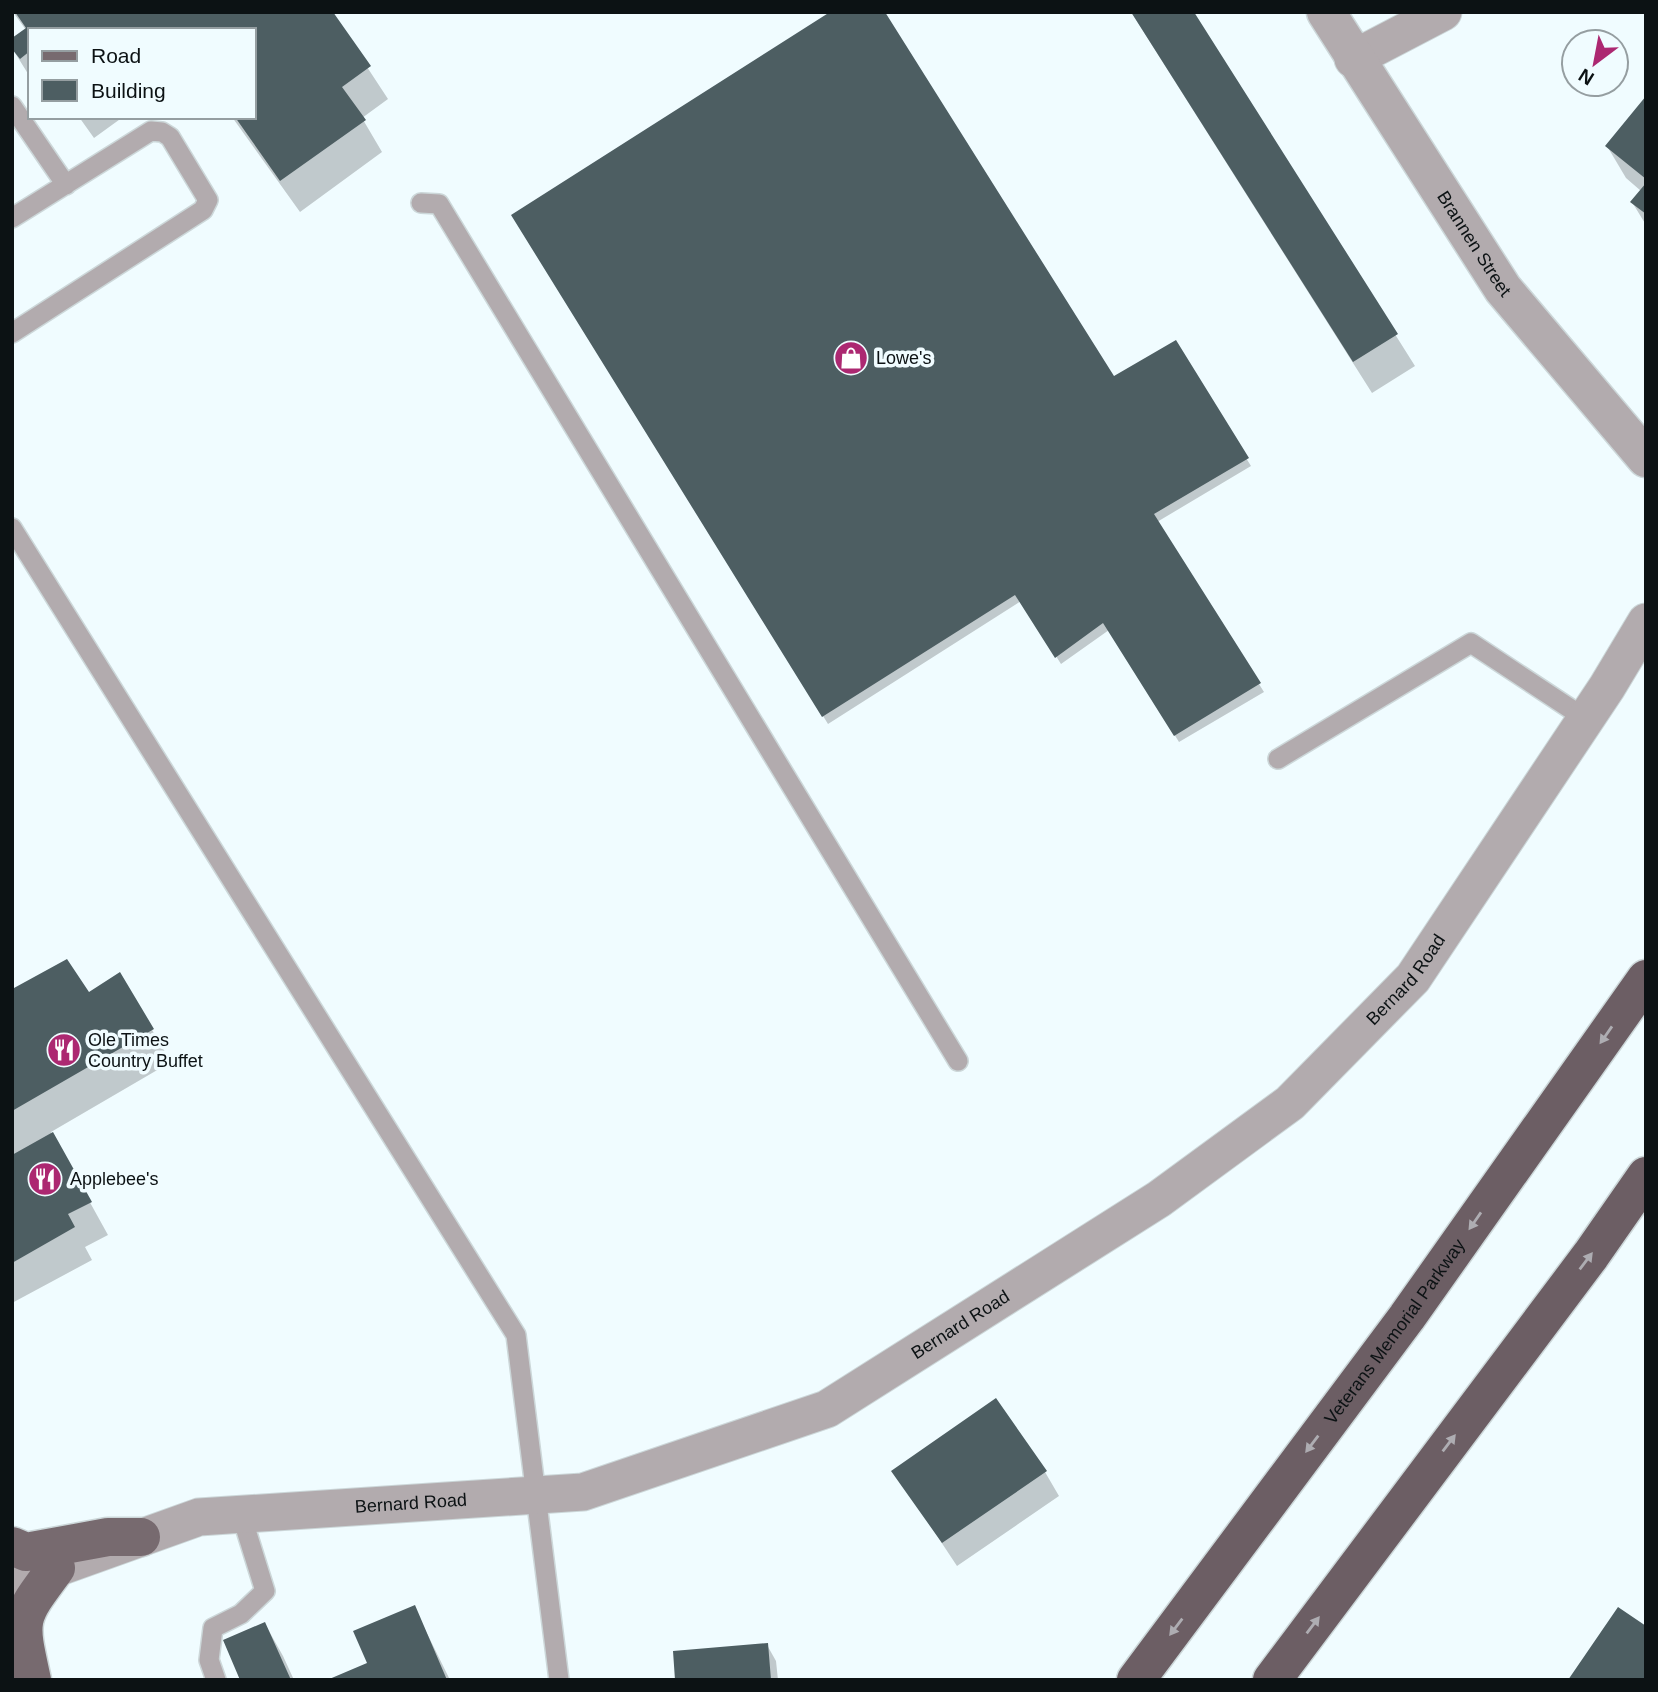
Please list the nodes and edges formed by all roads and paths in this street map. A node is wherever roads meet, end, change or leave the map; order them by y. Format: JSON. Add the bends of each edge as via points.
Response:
{"nodes":[{"id":1,"x":1326,"y":12,"type":"edge"},
{"id":2,"x":1443,"y":12,"type":"edge"},
{"id":3,"x":1353,"y":59,"type":"junction"},
{"id":4,"x":13,"y":108,"type":"edge"},
{"id":5,"x":66,"y":185,"type":"junction"},
{"id":6,"x":421,"y":203,"type":"dead end"},
{"id":7,"x":12,"y":218,"type":"edge"},
{"id":8,"x":12,"y":333,"type":"edge"},
{"id":9,"x":1646,"y":457,"type":"edge"},
{"id":10,"x":12,"y":528,"type":"edge"},
{"id":11,"x":1646,"y":622,"type":"edge"},
{"id":12,"x":1586,"y":719,"type":"junction"},
{"id":13,"x":1278,"y":759,"type":"dead end"},
{"id":14,"x":1646,"y":979,"type":"edge"},
{"id":15,"x":958,"y":1061,"type":"dead end"},
{"id":16,"x":1646,"y":1176,"type":"edge"},
{"id":17,"x":536,"y":1495,"type":"junction"},
{"id":18,"x":241,"y":1514,"type":"junction"},
{"id":19,"x":141,"y":1537,"type":"junction"},
{"id":20,"x":12,"y":1546,"type":"edge"},
{"id":21,"x":56,"y":1568,"type":"junction"},
{"id":22,"x":12,"y":1584,"type":"edge"},
{"id":23,"x":32,"y":1680,"type":"edge"},
{"id":24,"x":216,"y":1680,"type":"edge"},
{"id":25,"x":559,"y":1680,"type":"edge"},
{"id":26,"x":1136,"y":1680,"type":"edge"},
{"id":27,"x":1272,"y":1680,"type":"edge"}],
"edges":[{"from":1,"to":3,"type":"street","name":"Brannen Street"},
{"from":2,"to":3,"type":"street"},
{"from":3,"to":9,"type":"street","name":"Brannen Street","via":[[1503,289]]},
{"from":4,"to":5,"type":"lane"},
{"from":5,"to":7,"type":"lane"},
{"from":5,"to":8,"type":"lane","via":[[151,131],[162,132],[170,137],[208,200],[207,205]]},
{"from":6,"to":15,"type":"lane","via":[[439,204]]},
{"from":10,"to":17,"type":"lane","via":[[516,1335]]},
{"from":11,"to":12,"type":"street","name":"Bernard Road"},
{"from":12,"to":13,"type":"lane","via":[[1471,643]]},
{"from":12,"to":17,"type":"street","name":"Bernard Road","via":[[1413,978],[1290,1102],[1159,1199],[827,1409],[583,1492]]},
{"from":14,"to":26,"type":"highway","name":"Veterans Memorial Parkway","one_way":true,"via":[[1407,1317]]},
{"from":27,"to":16,"type":"highway","one_way":true},
{"from":17,"to":18,"type":"street","name":"Bernard Road"},
{"from":17,"to":25,"type":"lane"},
{"from":18,"to":19,"type":"street","name":"Bernard Road","via":[[200,1517]]},
{"from":18,"to":24,"type":"lane","via":[[265,1591],[241,1614],[213,1628],[209,1660]]},
{"from":19,"to":20,"type":"main road","via":[[108,1537],[26,1552]]},
{"from":19,"to":21,"type":"street","name":"Bernard Road"},
{"from":21,"to":22,"type":"street","name":"Bernard Road"},
{"from":21,"to":23,"type":"main road","via":[[25,1609],[21,1634]]}]}
